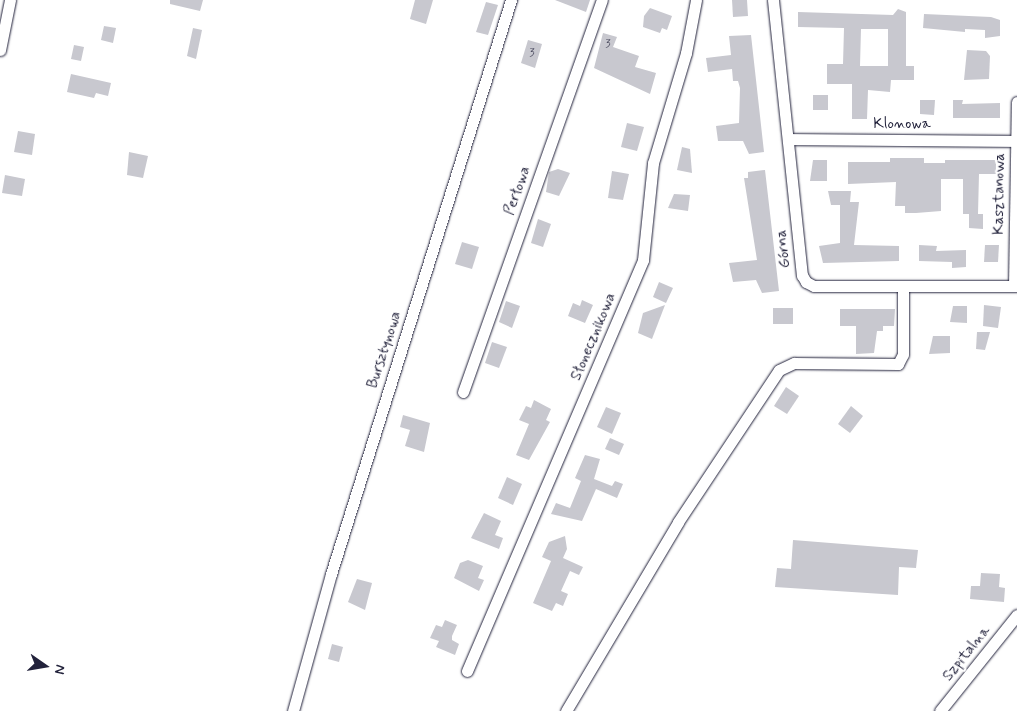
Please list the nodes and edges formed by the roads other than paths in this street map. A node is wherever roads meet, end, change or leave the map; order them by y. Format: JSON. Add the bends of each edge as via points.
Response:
{"nodes":[{"id":1,"x":10,"y":0,"type":"edge"},
{"id":2,"x":511,"y":0,"type":"edge"},
{"id":3,"x":602,"y":0,"type":"edge"},
{"id":4,"x":696,"y":0,"type":"edge"},
{"id":5,"x":773,"y":0,"type":"edge"},
{"id":6,"x":0,"y":50,"type":"edge"},
{"id":7,"x":1017,"y":102,"type":"edge"},
{"id":8,"x":788,"y":139,"type":"junction"},
{"id":9,"x":1017,"y":141,"type":"edge"},
{"id":10,"x":903,"y":286,"type":"junction"},
{"id":11,"x":1016,"y":286,"type":"edge"},
{"id":12,"x":463,"y":392,"type":"dead end"},
{"id":13,"x":1017,"y":615,"type":"edge"},
{"id":14,"x":467,"y":671,"type":"dead end"},
{"id":15,"x":293,"y":711,"type":"edge"},
{"id":16,"x":566,"y":711,"type":"edge"},
{"id":17,"x":940,"y":711,"type":"edge"}],
"edges":[{"from":1,"to":6,"type":"street"},
{"from":2,"to":15,"type":"street","name":"Bursztynowa","via":[[339,547]]},
{"from":3,"to":12,"type":"street","name":"Perłowa"},
{"from":4,"to":14,"type":"street","name":"Słonecznikowa","via":[[686,52],[653,163],[643,260]]},
{"from":5,"to":8,"type":"street","name":"Górna"},
{"from":7,"to":9,"type":"street","name":"Kasztanowa"},
{"from":8,"to":9,"type":"street","name":"Klonowa"},
{"from":8,"to":10,"type":"street","name":"Górna","via":[[802,275],[806,282],[814,286]]},
{"from":9,"to":11,"type":"street","name":"Kasztanowa"},
{"from":10,"to":11,"type":"street","name":"Górna"},
{"from":10,"to":16,"type":"street","via":[[903,354],[898,364],[794,363],[779,370],[678,522]]},
{"from":13,"to":17,"type":"street","name":"Szpitalna"}]}
